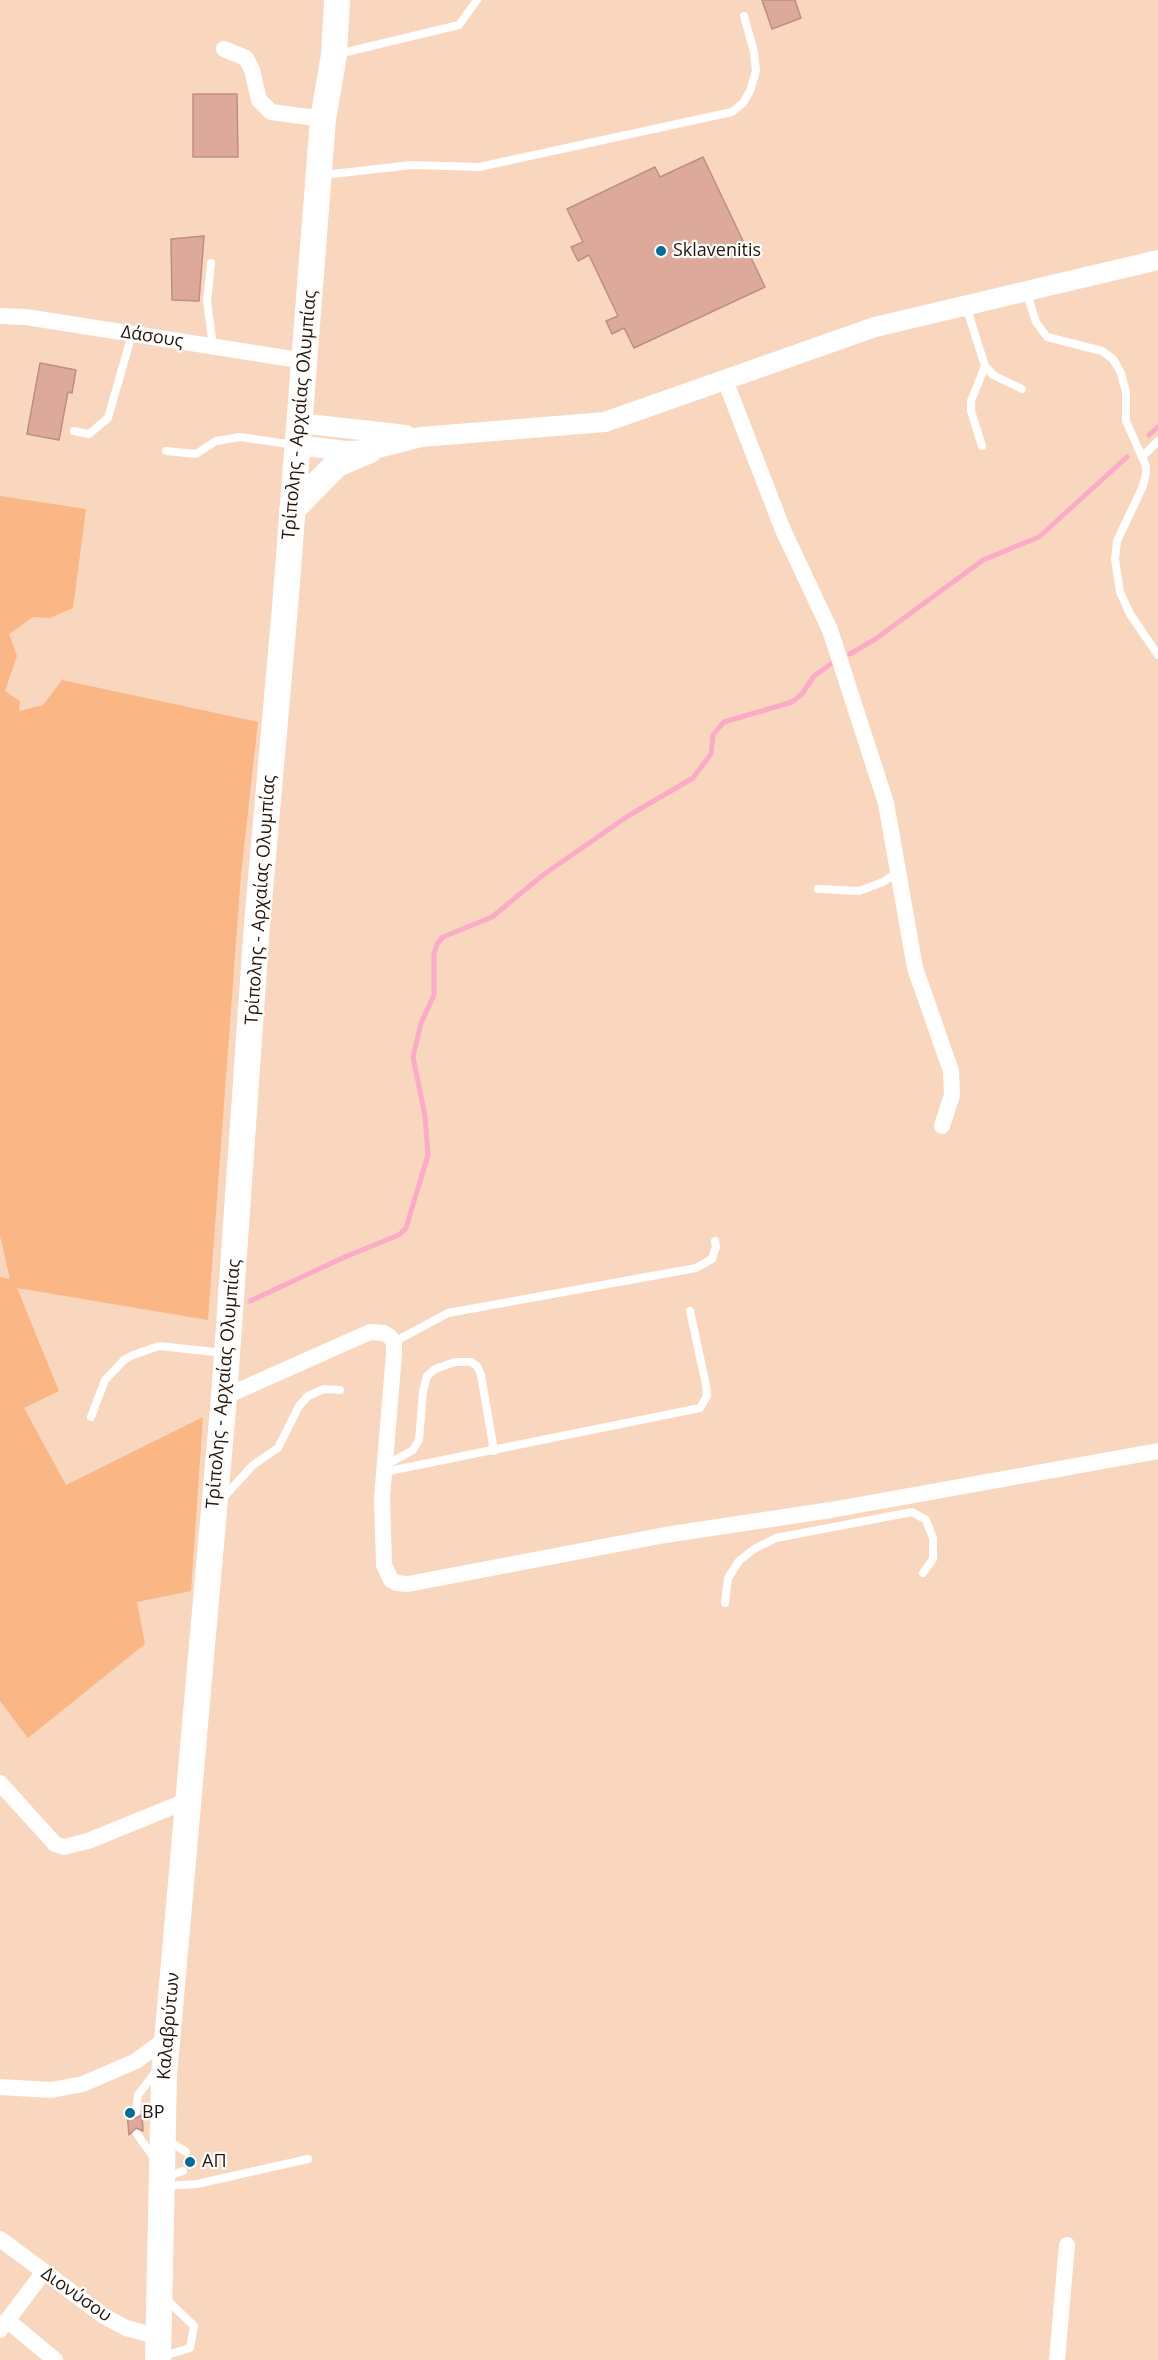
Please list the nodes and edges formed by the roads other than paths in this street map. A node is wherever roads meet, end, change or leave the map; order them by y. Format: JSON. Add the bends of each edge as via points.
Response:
{"nodes":[{"id":1,"x":337,"y":0,"type":"edge"},
{"id":2,"x":477,"y":0,"type":"edge"},
{"id":3,"x":744,"y":16,"type":"dead end"},
{"id":4,"x":224,"y":49,"type":"dead end"},
{"id":5,"x":334,"y":55,"type":"junction"},
{"id":6,"x":323,"y":119,"type":"junction"},
{"id":7,"x":319,"y":176,"type":"junction"},
{"id":8,"x":1158,"y":260,"type":"edge"},
{"id":9,"x":211,"y":263,"type":"dead end"},
{"id":10,"x":1026,"y":291,"type":"junction"},
{"id":11,"x":966,"y":305,"type":"junction"},
{"id":12,"x":0,"y":316,"type":"edge"},
{"id":13,"x":132,"y":334,"type":"junction"},
{"id":14,"x":213,"y":346,"type":"junction"},
{"id":15,"x":304,"y":361,"type":"junction"},
{"id":16,"x":985,"y":366,"type":"junction"},
{"id":17,"x":725,"y":380,"type":"junction"},
{"id":18,"x":1022,"y":388,"type":"dead end"},
{"id":19,"x":74,"y":431,"type":"dead end"},
{"id":20,"x":298,"y":434,"type":"junction"},
{"id":21,"x":421,"y":437,"type":"junction"},
{"id":22,"x":1158,"y":441,"type":"edge"},
{"id":23,"x":982,"y":446,"type":"dead end"},
{"id":24,"x":370,"y":450,"type":"junction"},
{"id":25,"x":166,"y":451,"type":"dead end"},
{"id":26,"x":1142,"y":457,"type":"junction"},
{"id":27,"x":292,"y":510,"type":"junction"},
{"id":28,"x":1158,"y":655,"type":"edge"},
{"id":29,"x":898,"y":872,"type":"junction"},
{"id":30,"x":818,"y":889,"type":"dead end"},
{"id":31,"x":942,"y":1126,"type":"dead end"},
{"id":32,"x":715,"y":1241,"type":"dead end"},
{"id":33,"x":690,"y":1311,"type":"dead end"},
{"id":34,"x":394,"y":1341,"type":"junction"},
{"id":35,"x":227,"y":1353,"type":"junction"},
{"id":36,"x":340,"y":1390,"type":"dead end"},
{"id":37,"x":224,"y":1397,"type":"junction"},
{"id":38,"x":92,"y":1417,"type":"dead end"},
{"id":39,"x":494,"y":1451,"type":"junction"},
{"id":40,"x":1158,"y":1451,"type":"edge"},
{"id":41,"x":384,"y":1467,"type":"junction"},
{"id":42,"x":214,"y":1508,"type":"junction"},
{"id":43,"x":879,"y":1509,"type":"junction"},
{"id":44,"x":923,"y":1573,"type":"dead end"},
{"id":45,"x":725,"y":1603,"type":"dead end"},
{"id":46,"x":0,"y":1783,"type":"edge"},
{"id":47,"x":189,"y":1800,"type":"junction"},
{"id":48,"x":166,"y":2049,"type":"junction"},
{"id":49,"x":0,"y":2087,"type":"edge"},
{"id":50,"x":136,"y":2112,"type":"dead end"},
{"id":51,"x":150,"y":2135,"type":"junction"},
{"id":52,"x":186,"y":2152,"type":"dead end"},
{"id":53,"x":308,"y":2159,"type":"dead end"},
{"id":54,"x":166,"y":2176,"type":"junction"},
{"id":55,"x":0,"y":2239,"type":"edge"},
{"id":56,"x":1067,"y":2245,"type":"dead end"},
{"id":57,"x":43,"y":2273,"type":"junction"},
{"id":58,"x":159,"y":2293,"type":"junction"},
{"id":59,"x":4,"y":2325,"type":"edge"},
{"id":60,"x":158,"y":2352,"type":"edge"},
{"id":61,"x":55,"y":2360,"type":"edge"},
{"id":62,"x":1057,"y":2360,"type":"edge"}],
"edges":[{"from":1,"to":5,"type":"main road","name":"Τρίπολης - Αρχαίας Ολυμπίας"},
{"from":2,"to":5,"type":"lane","via":[[459,25]]},
{"from":3,"to":7,"type":"lane","via":[[756,71],[743,103],[732,112],[479,166],[389,166]]},
{"from":4,"to":6,"type":"street","via":[[246,58],[259,100],[272,112]]},
{"from":5,"to":6,"type":"main road","name":"Τρίπολης - Αρχαίας Ολυμπίας"},
{"from":6,"to":7,"type":"main road","name":"Τρίπολης - Αρχαίας Ολυμπίας"},
{"from":7,"to":15,"type":"main road","name":"Τρίπολης - Αρχαίας Ολυμπίας"},
{"from":8,"to":10,"type":"street"},
{"from":9,"to":14,"type":"lane","via":[[207,301]]},
{"from":10,"to":11,"type":"street"},
{"from":10,"to":26,"type":"lane","via":[[1036,322],[1047,337],[1102,351],[1113,359],[1126,392],[1126,421]]},
{"from":11,"to":16,"type":"lane"},
{"from":11,"to":17,"type":"street","via":[[875,327]]},
{"from":12,"to":13,"type":"street","name":"Δάσους"},
{"from":13,"to":14,"type":"street","name":"Δάσους"},
{"from":13,"to":19,"type":"lane","via":[[108,418],[95,432]]},
{"from":14,"to":15,"type":"street","name":"Δάσους"},
{"from":15,"to":20,"type":"main road","name":"Τρίπολης - Αρχαίας Ολυμπίας"},
{"from":16,"to":18,"type":"lane","via":[[993,375]]},
{"from":16,"to":23,"type":"lane","via":[[971,401]]},
{"from":17,"to":21,"type":"street","via":[[605,422]]},
{"from":17,"to":29,"type":"street","via":[[783,530],[830,630],[886,803]]},
{"from":20,"to":21,"type":"street"},
{"from":20,"to":24,"type":"street","via":[[346,451]]},
{"from":20,"to":25,"type":"lane","via":[[216,441],[196,454]]},
{"from":20,"to":27,"type":"main road","name":"Τρίπολης - Αρχαίας Ολυμπίας"},
{"from":21,"to":24,"type":"street"},
{"from":22,"to":26,"type":"lane"},
{"from":24,"to":27,"type":"main road","via":[[337,464]]},
{"from":26,"to":28,"type":"lane","via":[[1146,466],[1143,486],[1117,541],[1115,559],[1120,592]]},
{"from":27,"to":35,"type":"main road","name":"Τρίπολης - Αρχαίας Ολυμπίας","via":[[257,924]]},
{"from":29,"to":30,"type":"lane","via":[[859,891]]},
{"from":29,"to":31,"type":"street","via":[[915,968],[951,1071],[952,1095]]},
{"from":32,"to":34,"type":"lane","via":[[712,1259],[696,1268],[448,1312]]},
{"from":33,"to":39,"type":"lane","via":[[706,1385],[707,1396],[700,1407]]},
{"from":34,"to":37,"type":"street","via":[[384,1333],[370,1332]]},
{"from":34,"to":41,"type":"street"},
{"from":35,"to":37,"type":"main road","name":"Τρίπολης - Αρχαίας Ολυμπίας"},
{"from":35,"to":38,"type":"lane","via":[[159,1346],[134,1355],[105,1380]]},
{"from":36,"to":42,"type":"lane","via":[[324,1389],[308,1396],[278,1448],[253,1465]]},
{"from":37,"to":42,"type":"main road","name":"Τρίπολης - Αρχαίας Ολυμπίας"},
{"from":39,"to":41,"type":"lane"},
{"from":39,"to":41,"type":"lane","via":[[485,1389],[477,1366],[455,1362],[428,1376],[418,1440],[413,1450]]},
{"from":40,"to":43,"type":"street"},
{"from":41,"to":43,"type":"street","via":[[384,1565],[386,1573],[397,1583],[408,1584],[665,1535]]},
{"from":42,"to":47,"type":"main road","name":"Τρίπολης - Αρχαίας Ολυμπίας"},
{"from":43,"to":44,"type":"lane","via":[[912,1512],[926,1520],[934,1552]]},
{"from":43,"to":45,"type":"lane","via":[[754,1548],[728,1578]]},
{"from":46,"to":47,"type":"street","via":[[55,1844],[64,1847]]},
{"from":47,"to":48,"type":"main road","name":"Καλαβρύτων"},
{"from":48,"to":49,"type":"street","via":[[83,2084],[51,2090]]},
{"from":48,"to":50,"type":"lane","via":[[138,2095]]},
{"from":48,"to":51,"type":"main road","name":"Καλαβρύτων"},
{"from":51,"to":52,"type":"lane"},
{"from":51,"to":54,"type":"main road","name":"Καλαβρύτων"},
{"from":53,"to":54,"type":"lane","via":[[197,2184]]},
{"from":54,"to":58,"type":"main road","name":"Καλαβρύτων"},
{"from":55,"to":57,"type":"street","name":"Διονύσου"},
{"from":56,"to":62,"type":"street"},
{"from":57,"to":59,"type":"street"},
{"from":57,"to":60,"type":"street","name":"Διονύσου"},
{"from":58,"to":60,"type":"main road","name":"Καλαβρύτων"},
{"from":58,"to":60,"type":"lane","via":[[194,2326],[190,2348]]},
{"from":59,"to":61,"type":"street"}]}
